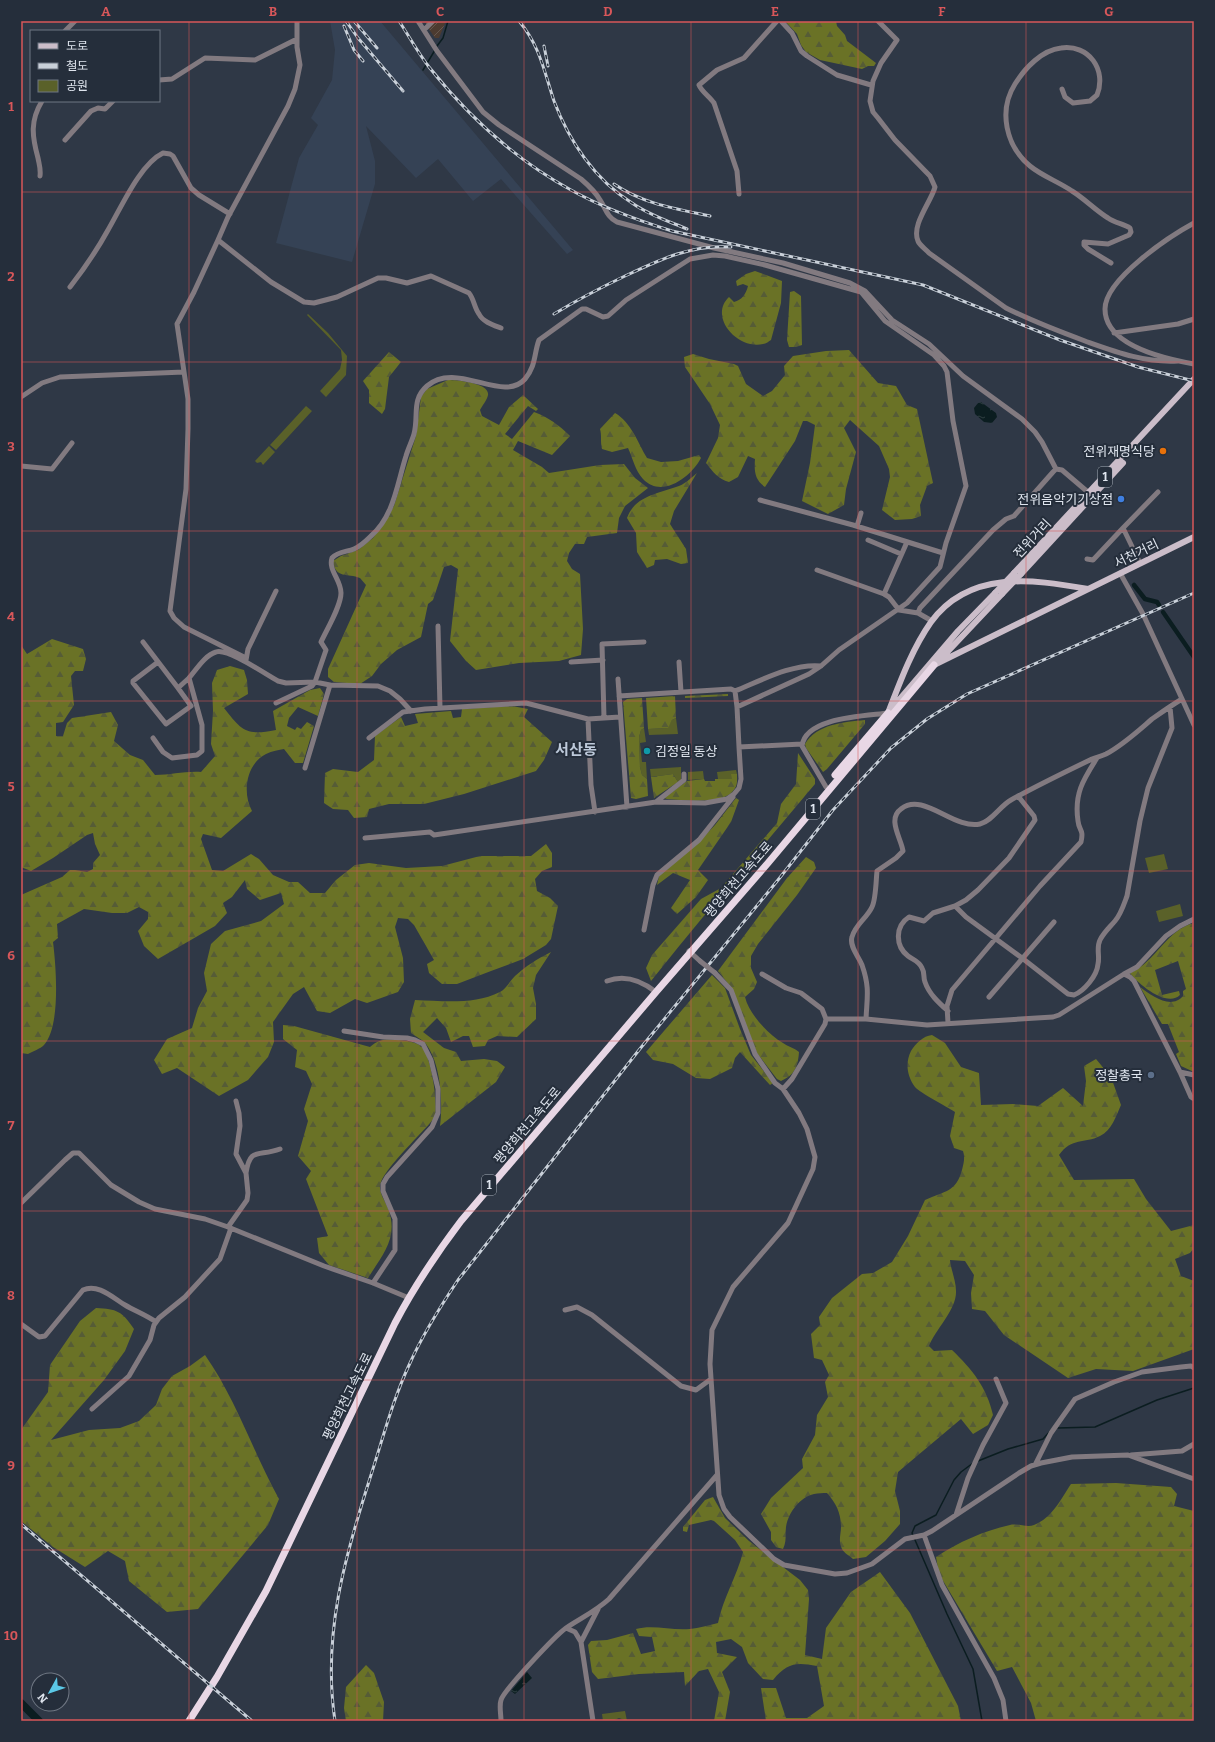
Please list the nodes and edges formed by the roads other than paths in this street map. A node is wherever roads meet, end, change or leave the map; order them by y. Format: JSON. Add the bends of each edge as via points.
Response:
{"nodes":[{"id":1,"x":75,"y":21,"type":"edge"},
{"id":2,"x":297,"y":21,"type":"edge"},
{"id":3,"x":418,"y":21,"type":"edge"},
{"id":4,"x":433,"y":21,"type":"edge"},
{"id":5,"x":777,"y":21,"type":"edge"},
{"id":6,"x":781,"y":21,"type":"edge"},
{"id":7,"x":878,"y":21,"type":"edge"},
{"id":8,"x":66,"y":30,"type":"edge"},
{"id":9,"x":424,"y":30,"type":"junction"},
{"id":10,"x":297,"y":39,"type":"junction"},
{"id":11,"x":160,"y":80,"type":"edge"},
{"id":12,"x":871,"y":85,"type":"junction"},
{"id":13,"x":1062,"y":89,"type":"dead end"},
{"id":14,"x":41,"y":102,"type":"edge"},
{"id":15,"x":112,"y":102,"type":"edge"},
{"id":16,"x":65,"y":140,"type":"dead end"},
{"id":17,"x":40,"y":176,"type":"dead end"},
{"id":18,"x":739,"y":194,"type":"dead end"},
{"id":19,"x":230,"y":214,"type":"junction"},
{"id":20,"x":1194,"y":223,"type":"edge"},
{"id":21,"x":218,"y":240,"type":"junction"},
{"id":22,"x":1111,"y":263,"type":"dead end"},
{"id":23,"x":70,"y":287,"type":"dead end"},
{"id":24,"x":1194,"y":319,"type":"edge"},
{"id":25,"x":501,"y":328,"type":"dead end"},
{"id":26,"x":1114,"y":333,"type":"junction"},
{"id":27,"x":1178,"y":361,"type":"junction"},
{"id":28,"x":1194,"y":364,"type":"edge"},
{"id":29,"x":953,"y":366,"type":"junction"},
{"id":30,"x":184,"y":372,"type":"junction"},
{"id":31,"x":947,"y":372,"type":"junction"},
{"id":32,"x":1194,"y":379,"type":"edge"},
{"id":33,"x":1194,"y":385,"type":"edge"},
{"id":34,"x":21,"y":397,"type":"edge"},
{"id":35,"x":72,"y":443,"type":"dead end"},
{"id":36,"x":21,"y":466,"type":"edge"},
{"id":37,"x":1056,"y":469,"type":"junction"},
{"id":38,"x":1158,"y":492,"type":"dead end"},
{"id":39,"x":1089,"y":493,"type":"junction"},
{"id":40,"x":760,"y":500,"type":"dead end"},
{"id":41,"x":861,"y":513,"type":"dead end"},
{"id":42,"x":857,"y":526,"type":"junction"},
{"id":43,"x":1123,"y":528,"type":"junction"},
{"id":44,"x":1194,"y":537,"type":"edge"},
{"id":45,"x":868,"y":540,"type":"dead end"},
{"id":46,"x":907,"y":542,"type":"junction"},
{"id":47,"x":943,"y":553,"type":"junction"},
{"id":48,"x":902,"y":554,"type":"junction"},
{"id":49,"x":1087,"y":559,"type":"dead end"},
{"id":50,"x":1140,"y":563,"type":"junction"},
{"id":51,"x":817,"y":570,"type":"dead end"},
{"id":52,"x":1120,"y":573,"type":"junction"},
{"id":53,"x":1088,"y":589,"type":"junction"},
{"id":54,"x":276,"y":591,"type":"dead end"},
{"id":55,"x":884,"y":594,"type":"junction"},
{"id":56,"x":898,"y":610,"type":"junction"},
{"id":57,"x":918,"y":613,"type":"junction"},
{"id":58,"x":932,"y":621,"type":"junction"},
{"id":59,"x":438,"y":626,"type":"dead end"},
{"id":60,"x":143,"y":642,"type":"dead end"},
{"id":61,"x":644,"y":642,"type":"dead end"},
{"id":62,"x":246,"y":660,"type":"junction"},
{"id":63,"x":603,"y":660,"type":"junction"},
{"id":64,"x":158,"y":662,"type":"junction"},
{"id":65,"x":571,"y":662,"type":"dead end"},
{"id":66,"x":679,"y":662,"type":"dead end"},
{"id":67,"x":934,"y":665,"type":"junction"},
{"id":68,"x":821,"y":666,"type":"junction"},
{"id":69,"x":190,"y":678,"type":"junction"},
{"id":70,"x":618,"y":679,"type":"dead end"},
{"id":71,"x":315,"y":682,"type":"junction"},
{"id":72,"x":330,"y":685,"type":"junction"},
{"id":73,"x":178,"y":688,"type":"junction"},
{"id":74,"x":734,"y":691,"type":"junction"},
{"id":75,"x":681,"y":692,"type":"junction"},
{"id":76,"x":619,"y":696,"type":"junction"},
{"id":77,"x":1182,"y":699,"type":"junction"},
{"id":78,"x":276,"y":704,"type":"dead end"},
{"id":79,"x":737,"y":707,"type":"junction"},
{"id":80,"x":1170,"y":707,"type":"junction"},
{"id":81,"x":440,"y":708,"type":"junction"},
{"id":82,"x":411,"y":711,"type":"junction"},
{"id":83,"x":888,"y":713,"type":"junction"},
{"id":84,"x":620,"y":717,"type":"junction"},
{"id":85,"x":604,"y":718,"type":"junction"},
{"id":86,"x":588,"y":719,"type":"junction"},
{"id":87,"x":1194,"y":725,"type":"edge"},
{"id":88,"x":152,"y":738,"type":"dead end"},
{"id":89,"x":369,"y":738,"type":"dead end"},
{"id":90,"x":802,"y":744,"type":"junction"},
{"id":91,"x":739,"y":747,"type":"junction"},
{"id":92,"x":1097,"y":757,"type":"junction"},
{"id":93,"x":305,"y":768,"type":"dead end"},
{"id":94,"x":684,"y":774,"type":"dead end"},
{"id":95,"x":826,"y":787,"type":"junction"},
{"id":96,"x":734,"y":794,"type":"junction"},
{"id":97,"x":1018,"y":796,"type":"junction"},
{"id":98,"x":656,"y":802,"type":"junction"},
{"id":99,"x":627,"y":807,"type":"junction"},
{"id":100,"x":595,"y":812,"type":"junction"},
{"id":101,"x":365,"y":838,"type":"dead end"},
{"id":102,"x":956,"y":906,"type":"junction"},
{"id":103,"x":1194,"y":919,"type":"edge"},
{"id":104,"x":1054,"y":922,"type":"dead end"},
{"id":105,"x":644,"y":930,"type":"dead end"},
{"id":106,"x":996,"y":939,"type":"junction"},
{"id":107,"x":690,"y":951,"type":"junction"},
{"id":108,"x":1022,"y":958,"type":"junction"},
{"id":109,"x":762,"y":974,"type":"dead end"},
{"id":110,"x":1124,"y":974,"type":"junction"},
{"id":111,"x":607,"y":981,"type":"dead end"},
{"id":112,"x":655,"y":991,"type":"junction"},
{"id":113,"x":989,"y":998,"type":"dead end"},
{"id":114,"x":948,"y":1011,"type":"junction"},
{"id":115,"x":826,"y":1019,"type":"junction"},
{"id":116,"x":866,"y":1020,"type":"junction"},
{"id":117,"x":948,"y":1023,"type":"junction"},
{"id":118,"x":344,"y":1031,"type":"dead end"},
{"id":119,"x":1180,"y":1072,"type":"junction"},
{"id":120,"x":1194,"y":1075,"type":"edge"},
{"id":121,"x":783,"y":1090,"type":"junction"},
{"id":122,"x":1194,"y":1099,"type":"edge"},
{"id":123,"x":236,"y":1101,"type":"dead end"},
{"id":124,"x":280,"y":1149,"type":"dead end"},
{"id":125,"x":246,"y":1173,"type":"junction"},
{"id":126,"x":21,"y":1204,"type":"edge"},
{"id":127,"x":229,"y":1228,"type":"junction"},
{"id":128,"x":373,"y":1283,"type":"junction"},
{"id":129,"x":407,"y":1297,"type":"junction"},
{"id":130,"x":565,"y":1310,"type":"dead end"},
{"id":131,"x":156,"y":1322,"type":"junction"},
{"id":132,"x":21,"y":1324,"type":"edge"},
{"id":133,"x":1194,"y":1368,"type":"edge"},
{"id":134,"x":711,"y":1379,"type":"junction"},
{"id":135,"x":996,"y":1379,"type":"dead end"},
{"id":136,"x":92,"y":1409,"type":"dead end"},
{"id":137,"x":1194,"y":1444,"type":"edge"},
{"id":138,"x":1128,"y":1455,"type":"junction"},
{"id":139,"x":1035,"y":1465,"type":"junction"},
{"id":140,"x":717,"y":1475,"type":"junction"},
{"id":141,"x":1194,"y":1479,"type":"edge"},
{"id":142,"x":956,"y":1515,"type":"junction"},
{"id":143,"x":924,"y":1535,"type":"junction"},
{"id":144,"x":599,"y":1608,"type":"junction"},
{"id":145,"x":566,"y":1628,"type":"junction"},
{"id":146,"x":581,"y":1642,"type":"junction"},
{"id":147,"x":186,"y":1721,"type":"edge"},
{"id":148,"x":189,"y":1721,"type":"edge"},
{"id":149,"x":501,"y":1721,"type":"edge"},
{"id":150,"x":593,"y":1721,"type":"edge"},
{"id":151,"x":1006,"y":1721,"type":"edge"}],
"edges":[{"from":1,"to":8,"type":"street"},
{"from":2,"to":10,"type":"street"},
{"from":3,"to":9,"type":"street"},
{"from":4,"to":9,"type":"street"},
{"from":5,"to":18,"type":"street","via":[[744,58],[717,70],[699,85],[714,103],[737,171]]},
{"from":6,"to":12,"type":"street","via":[[807,56],[837,74]]},
{"from":7,"to":12,"type":"street","via":[[896,40]]},
{"from":9,"to":29,"type":"street","via":[[483,112],[581,179],[601,200],[611,219],[850,283],[865,291],[892,320],[929,344]]},
{"from":10,"to":11,"type":"street","via":[[255,60],[205,58],[172,79]]},
{"from":10,"to":19,"type":"street","via":[[300,65],[295,89]]},
{"from":12,"to":27,"type":"street","via":[[870,101],[873,112],[933,182],[934,191],[924,208],[917,231],[918,241],[929,253],[1006,308],[1026,318],[1079,339],[1139,358]]},
{"from":13,"to":22,"type":"street","via":[[1065,97],[1073,104],[1090,101],[1097,95],[1100,88],[1099,74],[1096,64],[1086,52],[1072,48],[1054,49],[1031,64],[1011,92],[1006,108],[1007,127],[1015,147],[1031,167],[1074,192],[1102,215],[1130,228],[1129,235],[1108,244],[1084,242],[1088,249]]},
{"from":14,"to":17,"type":"street","via":[[34,115],[33,124]]},
{"from":15,"to":16,"type":"street","via":[[105,109],[91,111]]},
{"from":19,"to":21,"type":"street"},
{"from":19,"to":23,"type":"street","via":[[199,195],[173,156],[163,153],[149,164],[135,182],[109,230]]},
{"from":20,"to":26,"type":"street","via":[[1146,254],[1116,285],[1108,297],[1105,309]]},
{"from":21,"to":25,"type":"street","via":[[271,282],[304,302],[314,303],[337,297],[378,278],[407,283],[431,276],[469,293],[483,319]]},
{"from":21,"to":30,"type":"street","via":[[177,324]]},
{"from":24,"to":26,"type":"street","via":[[1178,324]]},
{"from":26,"to":27,"type":"street","via":[[1158,356]]},
{"from":27,"to":28,"type":"street"},
{"from":29,"to":31,"type":"street"},
{"from":29,"to":37,"type":"street","via":[[1022,419],[1042,442]]},
{"from":30,"to":34,"type":"street","via":[[60,377],[42,383]]},
{"from":30,"to":62,"type":"street","via":[[188,399],[186,489],[170,611],[184,627]]},
{"from":31,"to":47,"type":"street","via":[[953,421],[966,486]]},
{"from":31,"to":71,"type":"street","via":[[934,355],[885,321],[861,292],[713,255],[690,259],[626,300],[608,316],[603,317],[586,308],[571,316],[539,340],[535,359],[528,374],[516,385],[497,387],[476,380],[449,377],[436,380],[423,390],[416,400],[414,433],[391,507],[372,536],[360,546],[337,553],[332,558],[332,567],[341,595],[321,642],[326,650]]},
{"from":32,"to":39,"type":"main road","name":"전위거리","number":"1"},
{"from":33,"to":67,"type":"main road","name":"전위거리","number":"1","bridge":true},
{"from":35,"to":36,"type":"street","via":[[52,469]]},
{"from":37,"to":39,"type":"street","via":[[1062,470]]},
{"from":37,"to":57,"type":"street","via":[[1014,516],[993,530],[934,592]]},
{"from":38,"to":43,"type":"street"},
{"from":39,"to":83,"type":"main road","name":"전위거리","number":"1","bridge":true,"via":[[958,631]]},
{"from":40,"to":42,"type":"street"},
{"from":41,"to":42,"type":"street"},
{"from":42,"to":46,"type":"street"},
{"from":43,"to":49,"type":"street","via":[[1093,560]]},
{"from":43,"to":50,"type":"street"},
{"from":44,"to":50,"type":"main road","name":"서천거리"},
{"from":45,"to":48,"type":"street"},
{"from":46,"to":47,"type":"street"},
{"from":46,"to":48,"type":"street"},
{"from":47,"to":56,"type":"street","via":[[940,567]]},
{"from":48,"to":55,"type":"street"},
{"from":50,"to":52,"type":"main road","name":"서천거리"},
{"from":51,"to":55,"type":"street"},
{"from":52,"to":53,"type":"main road","name":"서천거리"},
{"from":52,"to":77,"type":"street","via":[[1144,614]]},
{"from":53,"to":58,"type":"main road","via":[[1022,581],[983,585],[951,602]]},
{"from":53,"to":67,"type":"main road","name":"서천거리"},
{"from":54,"to":62,"type":"street","via":[[248,649]]},
{"from":55,"to":56,"type":"street","via":[[889,596]]},
{"from":56,"to":57,"type":"street"},
{"from":56,"to":68,"type":"street","via":[[839,650]]},
{"from":57,"to":58,"type":"street"},
{"from":58,"to":83,"type":"main road","via":[[908,664]]},
{"from":59,"to":81,"type":"street"},
{"from":60,"to":64,"type":"street"},
{"from":61,"to":63,"type":"street","via":[[602,644]]},
{"from":62,"to":69,"type":"street","via":[[216,651],[206,658]]},
{"from":62,"to":71,"type":"street","via":[[278,681]]},
{"from":63,"to":65,"type":"street"},
{"from":63,"to":85,"type":"street"},
{"from":64,"to":73,"type":"street"},
{"from":64,"to":73,"type":"street","via":[[133,683],[166,724],[191,706]]},
{"from":66,"to":75,"type":"street"},
{"from":67,"to":107,"type":"highway","name":"평양희천고속도로","number":"1","via":[[768,863]]},
{"from":68,"to":74,"type":"street","via":[[809,665],[792,669]]},
{"from":68,"to":79,"type":"street"},
{"from":69,"to":73,"type":"street"},
{"from":69,"to":88,"type":"street","via":[[202,725],[202,751],[198,754],[168,757]]},
{"from":70,"to":76,"type":"street"},
{"from":71,"to":72,"type":"street"},
{"from":71,"to":78,"type":"street","via":[[308,689]]},
{"from":72,"to":82,"type":"street","via":[[378,686],[390,691]]},
{"from":72,"to":93,"type":"street"},
{"from":74,"to":75,"type":"street","via":[[731,689]]},
{"from":74,"to":79,"type":"street"},
{"from":75,"to":76,"type":"street"},
{"from":76,"to":84,"type":"street"},
{"from":77,"to":80,"type":"street"},
{"from":77,"to":87,"type":"street"},
{"from":79,"to":91,"type":"street"},
{"from":80,"to":92,"type":"street","via":[[1124,742]]},
{"from":80,"to":108,"type":"street","via":[[1172,728],[1148,788],[1127,896],[1116,921],[1100,940],[1096,970],[1087,985],[1074,996]]},
{"from":81,"to":82,"type":"street"},
{"from":81,"to":86,"type":"street","via":[[526,703]]},
{"from":82,"to":89,"type":"street","via":[[403,712]]},
{"from":83,"to":90,"type":"street","via":[[848,718],[820,725],[806,736]]},
{"from":83,"to":95,"type":"highway","name":"평양희천고속도로","number":"1"},
{"from":84,"to":85,"type":"street"},
{"from":84,"to":99,"type":"street"},
{"from":85,"to":86,"type":"street"},
{"from":86,"to":100,"type":"street"},
{"from":90,"to":91,"type":"street"},
{"from":90,"to":95,"type":"street"},
{"from":91,"to":96,"type":"street","via":[[741,779]]},
{"from":92,"to":97,"type":"street"},
{"from":92,"to":106,"type":"street","via":[[1081,784],[1078,795],[1078,823],[1083,833],[1081,842]]},
{"from":94,"to":98,"type":"street","via":[[684,780]]},
{"from":95,"to":107,"type":"highway","name":"평양희천고속도로","number":"1"},
{"from":96,"to":98,"type":"street","via":[[727,799],[705,803]]},
{"from":96,"to":105,"type":"street","via":[[699,840],[657,875]]},
{"from":97,"to":102,"type":"street","via":[[1035,820],[1008,858],[972,895]]},
{"from":97,"to":116,"type":"street","via":[[982,823],[970,826],[932,807],[910,805],[901,808],[895,816],[894,822],[903,851],[877,871],[874,905],[851,938],[869,991]]},
{"from":98,"to":99,"type":"street"},
{"from":99,"to":100,"type":"street"},
{"from":100,"to":101,"type":"street","via":[[434,835],[430,832]]},
{"from":102,"to":106,"type":"street","via":[[966,917]]},
{"from":102,"to":114,"type":"street","via":[[933,913],[924,921],[909,917],[900,926],[898,935],[899,944],[907,956],[918,961],[922,967],[927,988]]},
{"from":103,"to":110,"type":"street","via":[[1166,936],[1137,967]]},
{"from":104,"to":108,"type":"street"},
{"from":106,"to":108,"type":"street"},
{"from":106,"to":114,"type":"street","via":[[952,990]]},
{"from":107,"to":112,"type":"highway","name":"평양희천고속도로","number":"1"},
{"from":107,"to":121,"type":"street","bridge":true,"via":[[731,990],[755,1054],[775,1083]]},
{"from":108,"to":113,"type":"street"},
{"from":109,"to":115,"type":"street","via":[[786,988],[801,993],[822,1009]]},
{"from":110,"to":117,"type":"street","via":[[1053,1017]]},
{"from":110,"to":119,"type":"street","via":[[1134,981]]},
{"from":111,"to":112,"type":"street","via":[[627,979],[640,982]]},
{"from":112,"to":129,"type":"highway","name":"평양희천고속도로","number":"1","via":[[461,1221]]},
{"from":114,"to":117,"type":"street"},
{"from":115,"to":116,"type":"street"},
{"from":115,"to":121,"type":"street"},
{"from":116,"to":117,"type":"street","via":[[927,1025]]},
{"from":118,"to":128,"type":"street","via":[[407,1038],[423,1044],[431,1060],[438,1089],[438,1113],[432,1127],[383,1184],[383,1191],[394,1220],[396,1245],[392,1257]]},
{"from":119,"to":120,"type":"street"},
{"from":119,"to":122,"type":"street"},
{"from":121,"to":134,"type":"street","via":[[807,1129],[815,1157],[813,1169],[788,1223],[733,1287],[719,1314],[712,1330],[710,1344]]},
{"from":123,"to":125,"type":"street","via":[[240,1126],[236,1154]]},
{"from":124,"to":125,"type":"street","via":[[250,1157]]},
{"from":125,"to":127,"type":"street","via":[[247,1200]]},
{"from":126,"to":127,"type":"street","via":[[65,1160],[77,1152],[84,1156],[111,1185],[139,1202],[155,1209],[205,1219]]},
{"from":127,"to":128,"type":"street"},
{"from":127,"to":131,"type":"street","via":[[220,1259],[185,1297]]},
{"from":128,"to":129,"type":"street"},
{"from":129,"to":147,"type":"highway","name":"평양희천고속도로","number":"1","via":[[264,1589]]},
{"from":129,"to":148,"type":"highway","name":"평양희천고속도로","number":"1","via":[[266,1591]]},
{"from":130,"to":134,"type":"street","via":[[577,1308],[592,1315],[681,1386],[696,1390]]},
{"from":131,"to":132,"type":"street","via":[[106,1292],[88,1287],[45,1336],[39,1337]]},
{"from":131,"to":136,"type":"street","via":[[150,1340],[128,1376]]},
{"from":133,"to":139,"type":"street","via":[[1142,1372],[1075,1399],[1051,1433]]},
{"from":134,"to":140,"type":"street"},
{"from":135,"to":142,"type":"street","via":[[1006,1403],[968,1478]]},
{"from":137,"to":138,"type":"street","via":[[1182,1451]]},
{"from":138,"to":139,"type":"street","via":[[1072,1457]]},
{"from":138,"to":141,"type":"street"},
{"from":139,"to":142,"type":"street"},
{"from":140,"to":143,"type":"street","via":[[719,1495],[724,1509],[774,1559],[784,1565],[835,1574],[847,1573],[872,1564],[905,1539]]},
{"from":140,"to":144,"type":"street"},
{"from":142,"to":143,"type":"street"},
{"from":143,"to":151,"type":"street","via":[[942,1585],[994,1678],[1003,1700]]},
{"from":144,"to":145,"type":"street"},
{"from":144,"to":146,"type":"street"},
{"from":145,"to":146,"type":"street","via":[[575,1632]]},
{"from":145,"to":149,"type":"street","via":[[552,1639],[502,1697]]},
{"from":146,"to":150,"type":"street"}]}
